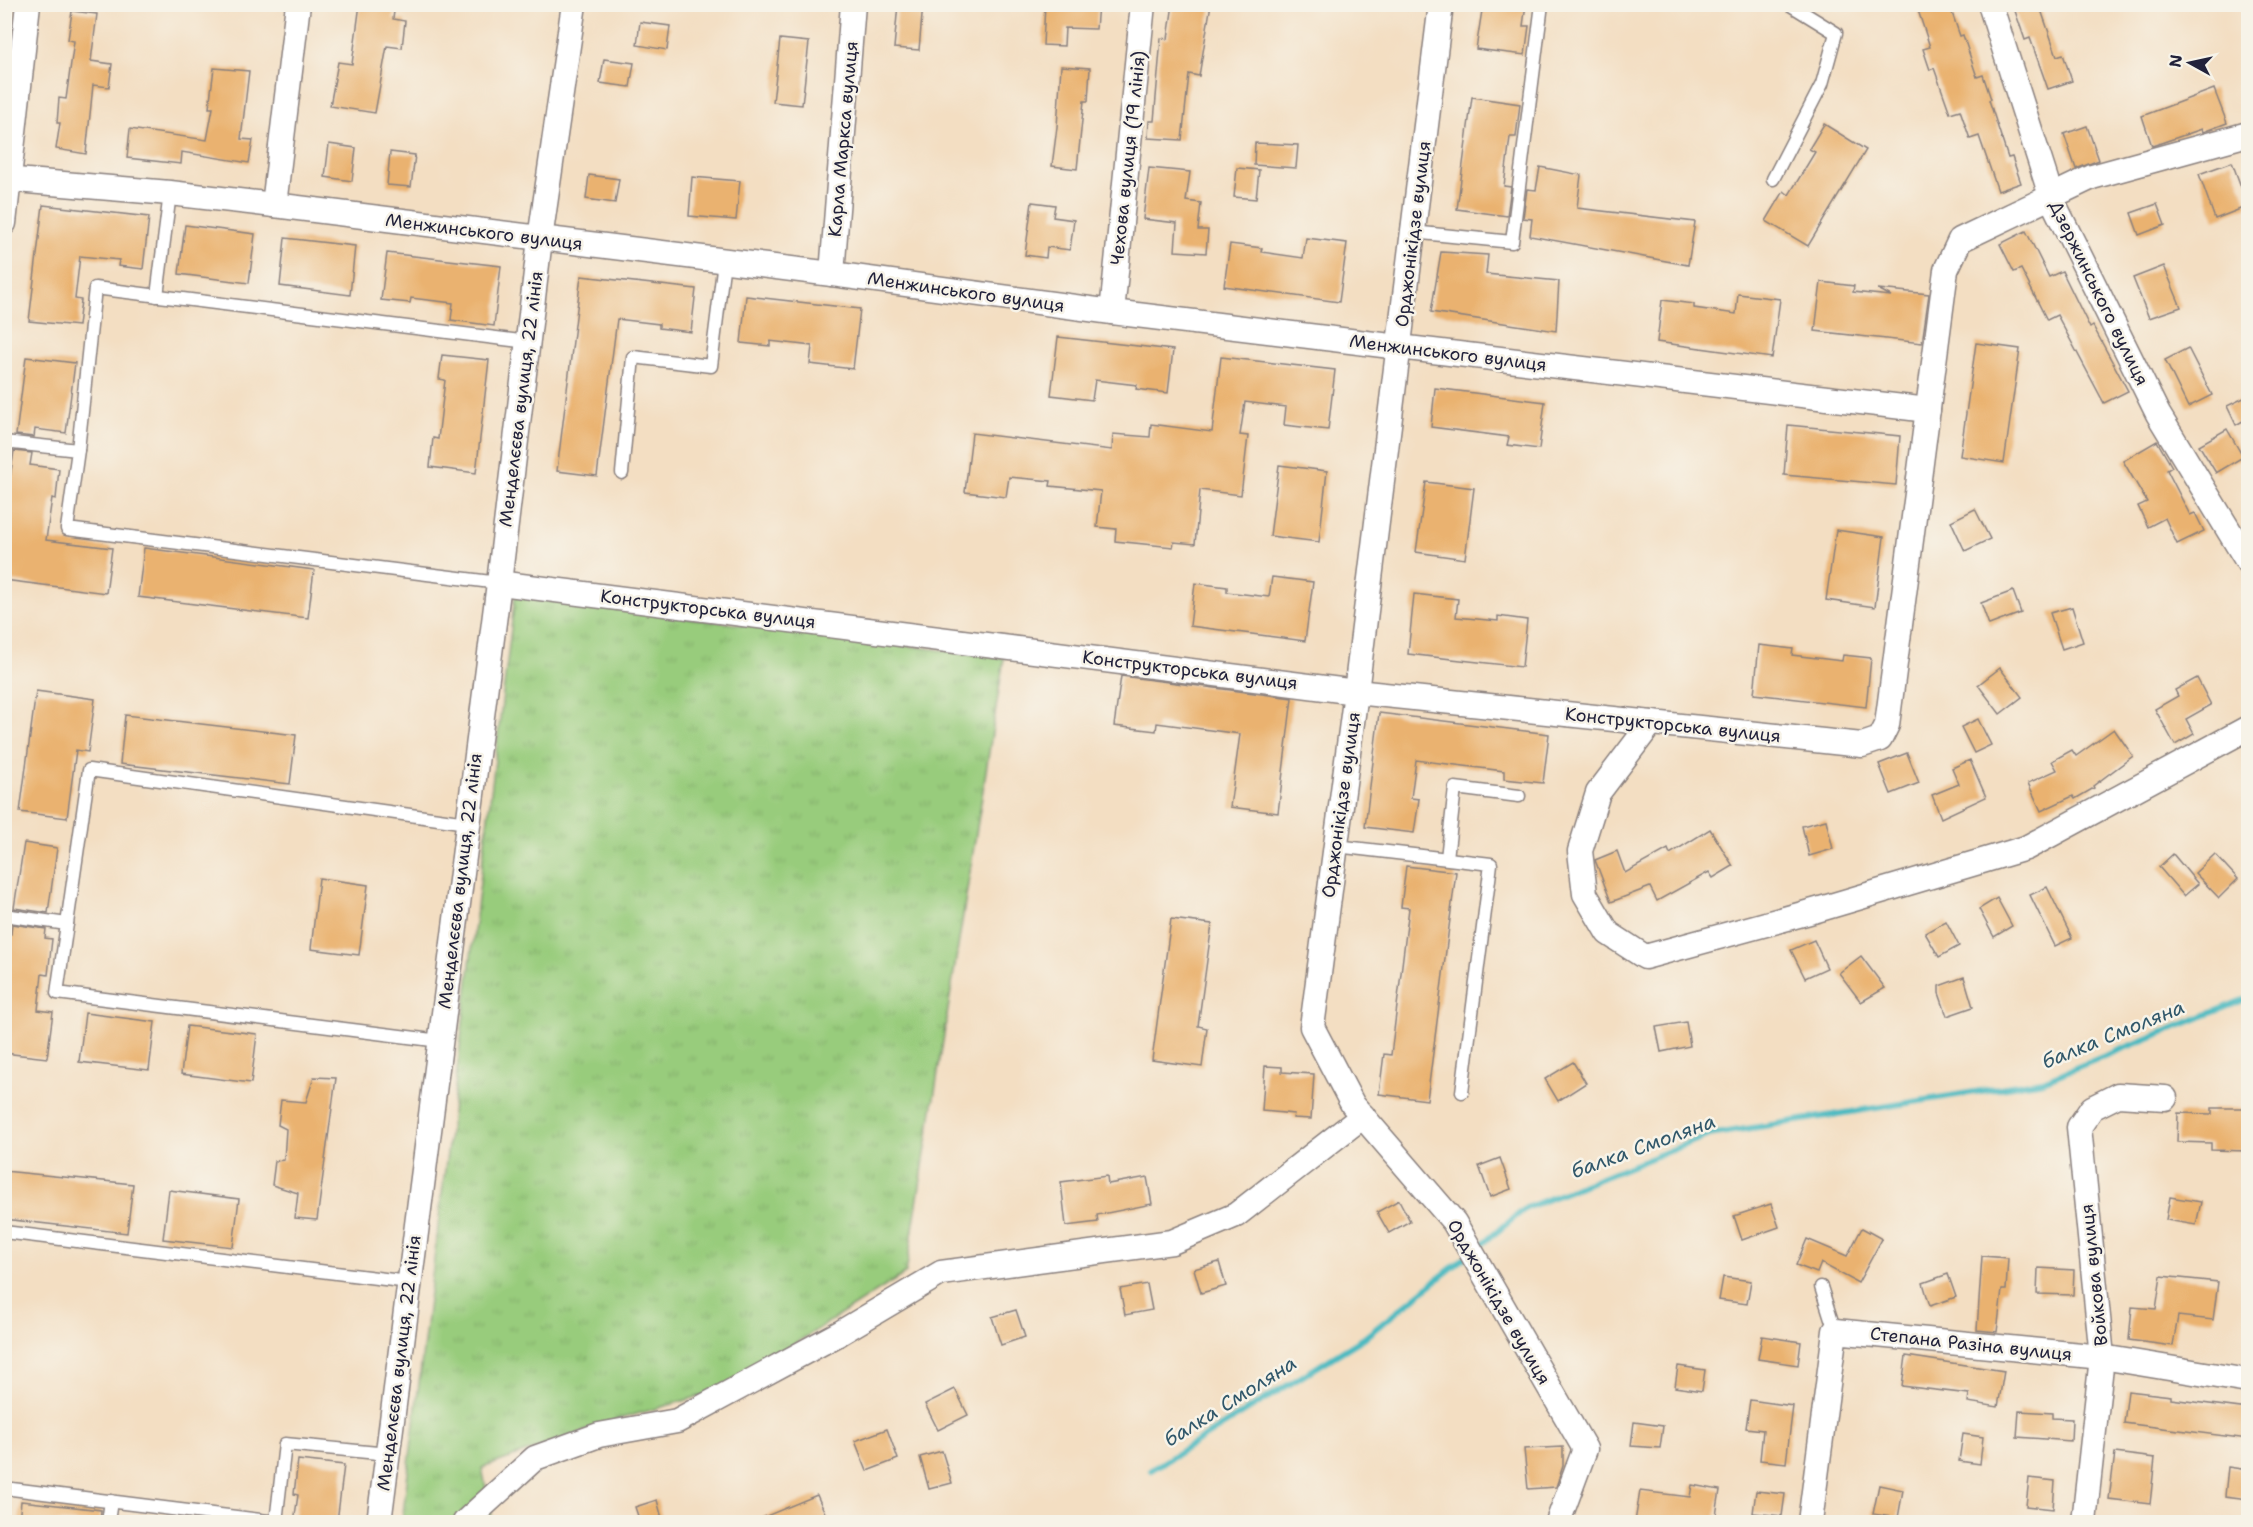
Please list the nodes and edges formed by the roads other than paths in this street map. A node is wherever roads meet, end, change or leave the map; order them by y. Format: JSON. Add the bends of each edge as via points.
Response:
{"nodes":[{"id":1,"x":28,"y":4,"type":"edge"},
{"id":2,"x":298,"y":4,"type":"edge"},
{"id":3,"x":574,"y":4,"type":"edge"},
{"id":4,"x":853,"y":4,"type":"edge"},
{"id":5,"x":1143,"y":4,"type":"edge"},
{"id":6,"x":1441,"y":4,"type":"edge"},
{"id":7,"x":1542,"y":4,"type":"edge"},
{"id":8,"x":1789,"y":4,"type":"edge"},
{"id":9,"x":1990,"y":4,"type":"edge"},
{"id":10,"x":2248,"y":134,"type":"edge"},
{"id":11,"x":7,"y":179,"type":"edge"},
{"id":12,"x":1773,"y":179,"type":"dead end"},
{"id":13,"x":170,"y":193,"type":"junction"},
{"id":14,"x":2051,"y":197,"type":"junction"},
{"id":15,"x":274,"y":205,"type":"junction"},
{"id":16,"x":4,"y":223,"type":"edge"},
{"id":17,"x":1412,"y":232,"type":"junction"},
{"id":18,"x":540,"y":239,"type":"junction"},
{"id":19,"x":724,"y":261,"type":"junction"},
{"id":20,"x":832,"y":274,"type":"junction"},
{"id":21,"x":157,"y":296,"type":"junction"},
{"id":22,"x":1112,"y":312,"type":"junction"},
{"id":23,"x":528,"y":342,"type":"junction"},
{"id":24,"x":1399,"y":348,"type":"junction"},
{"id":25,"x":1928,"y":410,"type":"junction"},
{"id":26,"x":4,"y":442,"type":"edge"},
{"id":27,"x":78,"y":450,"type":"junction"},
{"id":28,"x":622,"y":473,"type":"dead end"},
{"id":29,"x":2248,"y":562,"type":"edge"},
{"id":30,"x":499,"y":582,"type":"junction"},
{"id":31,"x":1356,"y":692,"type":"junction"},
{"id":32,"x":1651,"y":723,"type":"junction"},
{"id":33,"x":2248,"y":728,"type":"edge"},
{"id":34,"x":1519,"y":796,"type":"dead end"},
{"id":35,"x":467,"y":823,"type":"junction"},
{"id":36,"x":1336,"y":846,"type":"junction"},
{"id":37,"x":1447,"y":858,"type":"junction"},
{"id":38,"x":4,"y":915,"type":"edge"},
{"id":39,"x":67,"y":924,"type":"junction"},
{"id":40,"x":440,"y":1041,"type":"junction"},
{"id":41,"x":1462,"y":1092,"type":"dead end"},
{"id":42,"x":2166,"y":1098,"type":"dead end"},
{"id":43,"x":1363,"y":1116,"type":"junction"},
{"id":44,"x":4,"y":1232,"type":"edge"},
{"id":45,"x":410,"y":1282,"type":"junction"},
{"id":46,"x":1821,"y":1287,"type":"dead end"},
{"id":47,"x":1835,"y":1330,"type":"junction"},
{"id":48,"x":2102,"y":1357,"type":"junction"},
{"id":49,"x":2248,"y":1381,"type":"edge"},
{"id":50,"x":388,"y":1454,"type":"junction"},
{"id":51,"x":4,"y":1488,"type":"edge"},
{"id":52,"x":111,"y":1502,"type":"junction"},
{"id":53,"x":108,"y":1522,"type":"edge"},
{"id":54,"x":379,"y":1522,"type":"edge"},
{"id":55,"x":465,"y":1522,"type":"edge"},
{"id":56,"x":1557,"y":1522,"type":"edge"},
{"id":57,"x":1810,"y":1522,"type":"edge"},
{"id":58,"x":2084,"y":1522,"type":"edge"}],
"edges":[{"from":1,"to":11,"type":"street"},
{"from":2,"to":15,"type":"street"},
{"from":3,"to":18,"type":"street","name":"Менделєєва вулиця, 22 лінія"},
{"from":4,"to":20,"type":"street","name":"Карла Маркса вулиця"},
{"from":5,"to":22,"type":"street","name":"Чехова вулиця (19 лiнiя)"},
{"from":6,"to":17,"type":"street","name":"Орджонікідзе вулиця"},
{"from":7,"to":17,"type":"lane","via":[[1512,242]]},
{"from":8,"to":12,"type":"lane","via":[[1836,33],[1822,84]]},
{"from":9,"to":14,"type":"street","name":"Дзержинського вулиця"},
{"from":10,"to":14,"type":"street","via":[[2092,177]]},
{"from":11,"to":13,"type":"street","name":"Менжинського вулиця"},
{"from":11,"to":16,"type":"street"},
{"from":13,"to":15,"type":"street","name":"Менжинського вулиця"},
{"from":13,"to":21,"type":"lane"},
{"from":14,"to":25,"type":"street","via":[[1960,240],[1946,270]]},
{"from":14,"to":29,"type":"street","name":"Дзержинського вулиця","via":[[2158,414]]},
{"from":15,"to":18,"type":"street","name":"Менжинського вулиця"},
{"from":17,"to":24,"type":"street","name":"Орджонікідзе вулиця"},
{"from":18,"to":19,"type":"street","name":"Менжинського вулиця"},
{"from":18,"to":23,"type":"street","name":"Менделєєва вулиця, 22 лінія"},
{"from":19,"to":20,"type":"street","name":"Менжинського вулиця"},
{"from":19,"to":28,"type":"lane","via":[[711,366],[633,357]]},
{"from":20,"to":22,"type":"street","name":"Менжинського вулиця"},
{"from":21,"to":23,"type":"lane"},
{"from":21,"to":27,"type":"lane","via":[[95,288]]},
{"from":22,"to":24,"type":"street","name":"Менжинського вулиця"},
{"from":23,"to":30,"type":"street","name":"Менделєєва вулиця, 22 лінія"},
{"from":24,"to":25,"type":"street","name":"Менжинського вулиця"},
{"from":24,"to":31,"type":"street","name":"Орджонікідзе вулиця"},
{"from":25,"to":32,"type":"street","name":"Конструкторська вулиця","via":[[1887,725],[1880,739],[1862,745]]},
{"from":26,"to":27,"type":"lane"},
{"from":27,"to":30,"type":"lane","via":[[67,530]]},
{"from":30,"to":31,"type":"street","name":"Конструкторська вулиця"},
{"from":30,"to":35,"type":"street","name":"Менделєєва вулиця, 22 лінія"},
{"from":31,"to":32,"type":"street","name":"Конструкторська вулиця"},
{"from":31,"to":36,"type":"street","name":"Орджонікідзе вулиця"},
{"from":32,"to":33,"type":"street","via":[[1598,793],[1580,851],[1585,894],[1608,933],[1645,957],[2026,848]]},
{"from":34,"to":37,"type":"lane","via":[[1455,788]]},
{"from":35,"to":39,"type":"lane","via":[[89,770]]},
{"from":35,"to":40,"type":"street","name":"Менделєєва вулиця, 22 лінія"},
{"from":36,"to":37,"type":"lane"},
{"from":36,"to":43,"type":"street","name":"Орджонікідзе вулиця","via":[[1312,1027],[1353,1105]]},
{"from":37,"to":41,"type":"lane","via":[[1491,864]]},
{"from":38,"to":39,"type":"lane"},
{"from":39,"to":40,"type":"lane","via":[[57,993]]},
{"from":40,"to":45,"type":"street","name":"Менделєєва вулиця, 22 лінія"},
{"from":42,"to":48,"type":"street","name":"Войкова вулиця","via":[[2118,1095],[2092,1108],[2079,1127]]},
{"from":43,"to":55,"type":"street","via":[[1236,1215],[1172,1242],[941,1273],[840,1333],[676,1421],[599,1435],[535,1458]]},
{"from":43,"to":56,"type":"street","name":"Орджонікідзе вулиця","via":[[1454,1222],[1585,1449]]},
{"from":44,"to":45,"type":"lane"},
{"from":45,"to":50,"type":"street","name":"Менделєєва вулиця, 22 лінія"},
{"from":46,"to":47,"type":"lane"},
{"from":47,"to":48,"type":"street","name":"Степана Разіна вулиця"},
{"from":47,"to":57,"type":"street"},
{"from":48,"to":49,"type":"street","name":"Степана Разіна вулиця"},
{"from":48,"to":58,"type":"street","name":"Войкова вулиця"},
{"from":50,"to":52,"type":"lane","via":[[285,1444],[276,1522]]},
{"from":50,"to":54,"type":"street","name":"Менделєєва вулиця, 22 лінія"},
{"from":51,"to":52,"type":"lane"},
{"from":52,"to":53,"type":"lane"}]}
